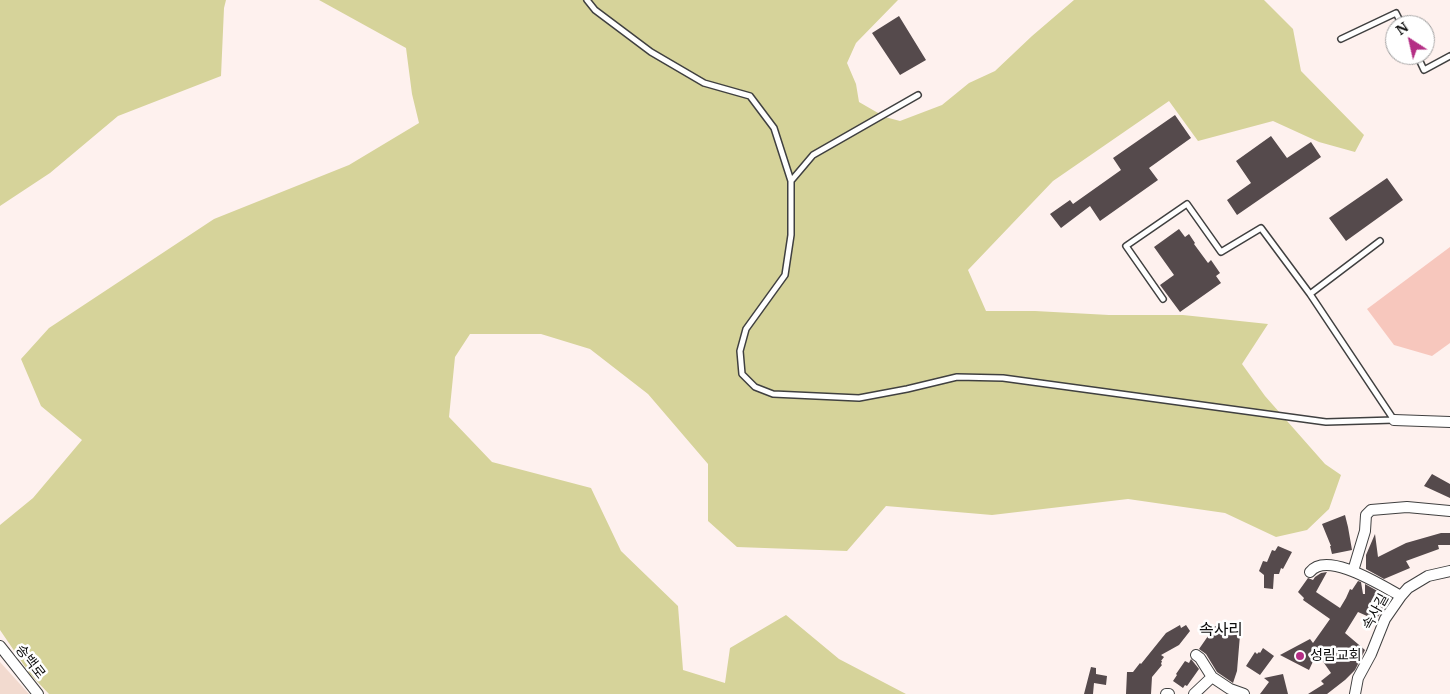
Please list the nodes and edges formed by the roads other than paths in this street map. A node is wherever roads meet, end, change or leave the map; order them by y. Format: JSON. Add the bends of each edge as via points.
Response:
{"nodes":[{"id":1,"x":587,"y":0,"type":"edge"},
{"id":2,"x":1385,"y":18,"type":"edge"},
{"id":3,"x":1341,"y":40,"type":"dead end"},
{"id":4,"x":1450,"y":56,"type":"edge"},
{"id":5,"x":1435,"y":64,"type":"edge"},
{"id":6,"x":1422,"y":65,"type":"edge"},
{"id":7,"x":1433,"y":65,"type":"edge"},
{"id":8,"x":918,"y":95,"type":"dead end"},
{"id":9,"x":791,"y":181,"type":"junction"},
{"id":10,"x":1380,"y":241,"type":"dead end"},
{"id":11,"x":1310,"y":294,"type":"junction"},
{"id":12,"x":1163,"y":299,"type":"dead end"},
{"id":13,"x":1394,"y":420,"type":"junction"},
{"id":14,"x":1450,"y":422,"type":"edge"},
{"id":15,"x":1450,"y":511,"type":"edge"},
{"id":16,"x":1353,"y":571,"type":"junction"},
{"id":17,"x":1450,"y":571,"type":"edge"},
{"id":18,"x":1310,"y":572,"type":"dead end"},
{"id":19,"x":1401,"y":596,"type":"junction"},
{"id":20,"x":0,"y":646,"type":"edge"},
{"id":21,"x":1196,"y":655,"type":"dead end"},
{"id":22,"x":1212,"y":677,"type":"junction"},
{"id":23,"x":38,"y":694,"type":"edge"},
{"id":24,"x":1194,"y":694,"type":"edge"},
{"id":25,"x":1244,"y":694,"type":"edge"},
{"id":26,"x":1355,"y":694,"type":"edge"}],
"edges":[{"from":1,"to":9,"type":"lane","via":[[595,10],[651,52],[704,83],[750,96],[774,128]]},
{"from":2,"to":3,"type":"lane"},
{"from":4,"to":5,"type":"lane"},
{"from":6,"to":7,"type":"lane","via":[[1424,70]]},
{"from":8,"to":9,"type":"lane","via":[[813,155]]},
{"from":9,"to":13,"type":"lane","via":[[791,234],[785,275],[746,329],[740,351],[742,374],[754,387],[773,394],[859,398],[957,377],[1003,378],[1326,422]]},
{"from":10,"to":11,"type":"lane"},
{"from":11,"to":12,"type":"lane","via":[[1261,228],[1221,252],[1186,204],[1126,246]]},
{"from":11,"to":13,"type":"lane"},
{"from":13,"to":14,"type":"street"},
{"from":15,"to":16,"type":"street","via":[[1407,507],[1371,510],[1366,515],[1365,531]]},
{"from":16,"to":18,"type":"street","via":[[1330,564],[1313,568]]},
{"from":16,"to":19,"type":"street"},
{"from":17,"to":19,"type":"street","name":"속사길","via":[[1428,576]]},
{"from":19,"to":26,"type":"street","name":"속사길","via":[[1385,619],[1358,678]]},
{"from":20,"to":23,"type":"street","name":"송백로"},
{"from":21,"to":22,"type":"street"},
{"from":22,"to":24,"type":"street"},
{"from":22,"to":25,"type":"street"}]}
